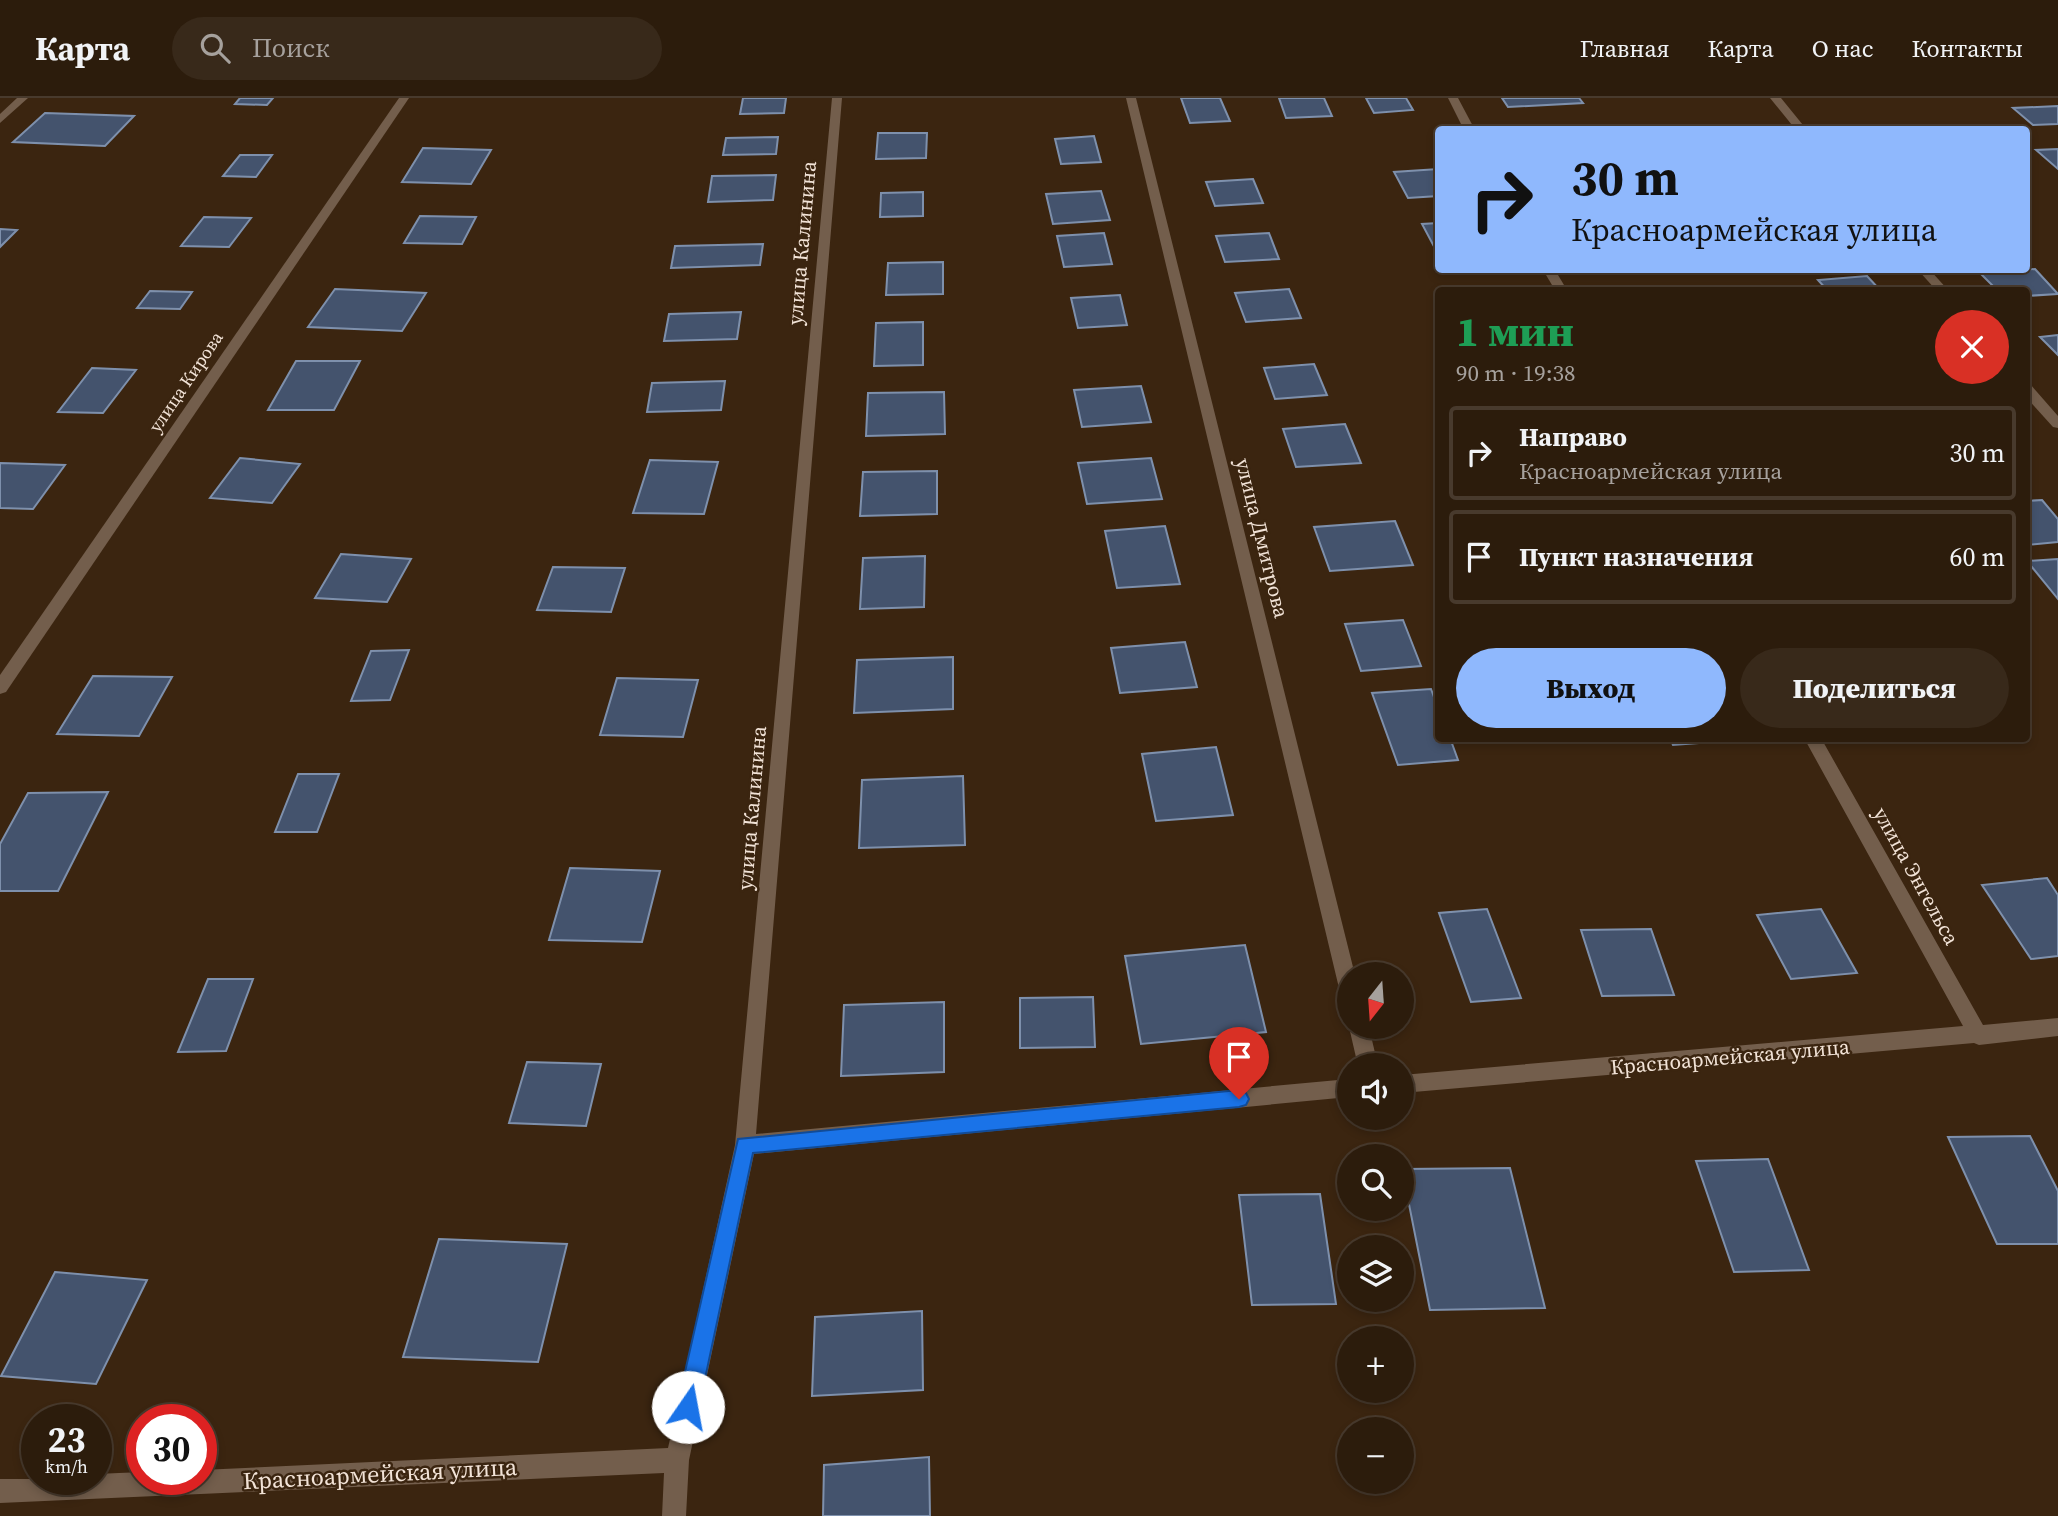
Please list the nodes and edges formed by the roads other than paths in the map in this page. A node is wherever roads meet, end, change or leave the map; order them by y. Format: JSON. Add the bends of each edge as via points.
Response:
{"nodes":[{"id":1,"x":23,"y":98,"type":"edge"},
{"id":2,"x":404,"y":98,"type":"edge"},
{"id":3,"x":837,"y":98,"type":"edge"},
{"id":4,"x":1131,"y":98,"type":"edge"},
{"id":5,"x":1452,"y":98,"type":"edge"},
{"id":6,"x":1775,"y":98,"type":"edge"},
{"id":7,"x":0,"y":120,"type":"edge"},
{"id":8,"x":1468,"y":126,"type":"edge"},
{"id":9,"x":1799,"y":126,"type":"edge"},
{"id":10,"x":1927,"y":273,"type":"edge"},
{"id":11,"x":1939,"y":287,"type":"edge"},
{"id":12,"x":2030,"y":392,"type":"edge"},
{"id":13,"x":2058,"y":424,"type":"edge"},
{"id":14,"x":0,"y":688,"type":"edge"},
{"id":15,"x":1814,"y":742,"type":"edge"},
{"id":16,"x":1343,"y":962,"type":"edge"},
{"id":17,"x":2058,"y":1027,"type":"edge"},
{"id":18,"x":1979,"y":1036,"type":"junction"},
{"id":19,"x":1414,"y":1083,"type":"edge"},
{"id":20,"x":1337,"y":1089,"type":"edge"},
{"id":21,"x":745,"y":1145,"type":"junction"},
{"id":22,"x":677,"y":1460,"type":"junction"},
{"id":23,"x":0,"y":1491,"type":"edge"},
{"id":24,"x":674,"y":1516,"type":"edge"}],
"edges":[{"from":1,"to":7,"type":"street"},
{"from":2,"to":14,"type":"street","name":"улица Кирова"},
{"from":3,"to":21,"type":"street","name":"улица Калинина"},
{"from":4,"to":16,"type":"street","name":"улица Дмитрова"},
{"from":5,"to":8,"type":"street"},
{"from":6,"to":9,"type":"street"},
{"from":10,"to":11,"type":"street"},
{"from":12,"to":13,"type":"street"},
{"from":15,"to":18,"type":"street","name":"улица Энгельса"},
{"from":17,"to":18,"type":"street","name":"Красноармейская улица"},
{"from":18,"to":19,"type":"street","name":"Красноармейская улица"},
{"from":20,"to":21,"type":"street"},
{"from":21,"to":22,"type":"street","name":"улица Калинина"},
{"from":22,"to":23,"type":"street","name":"Красноармейская улица"},
{"from":22,"to":24,"type":"street","name":"улица Калинина"}]}
